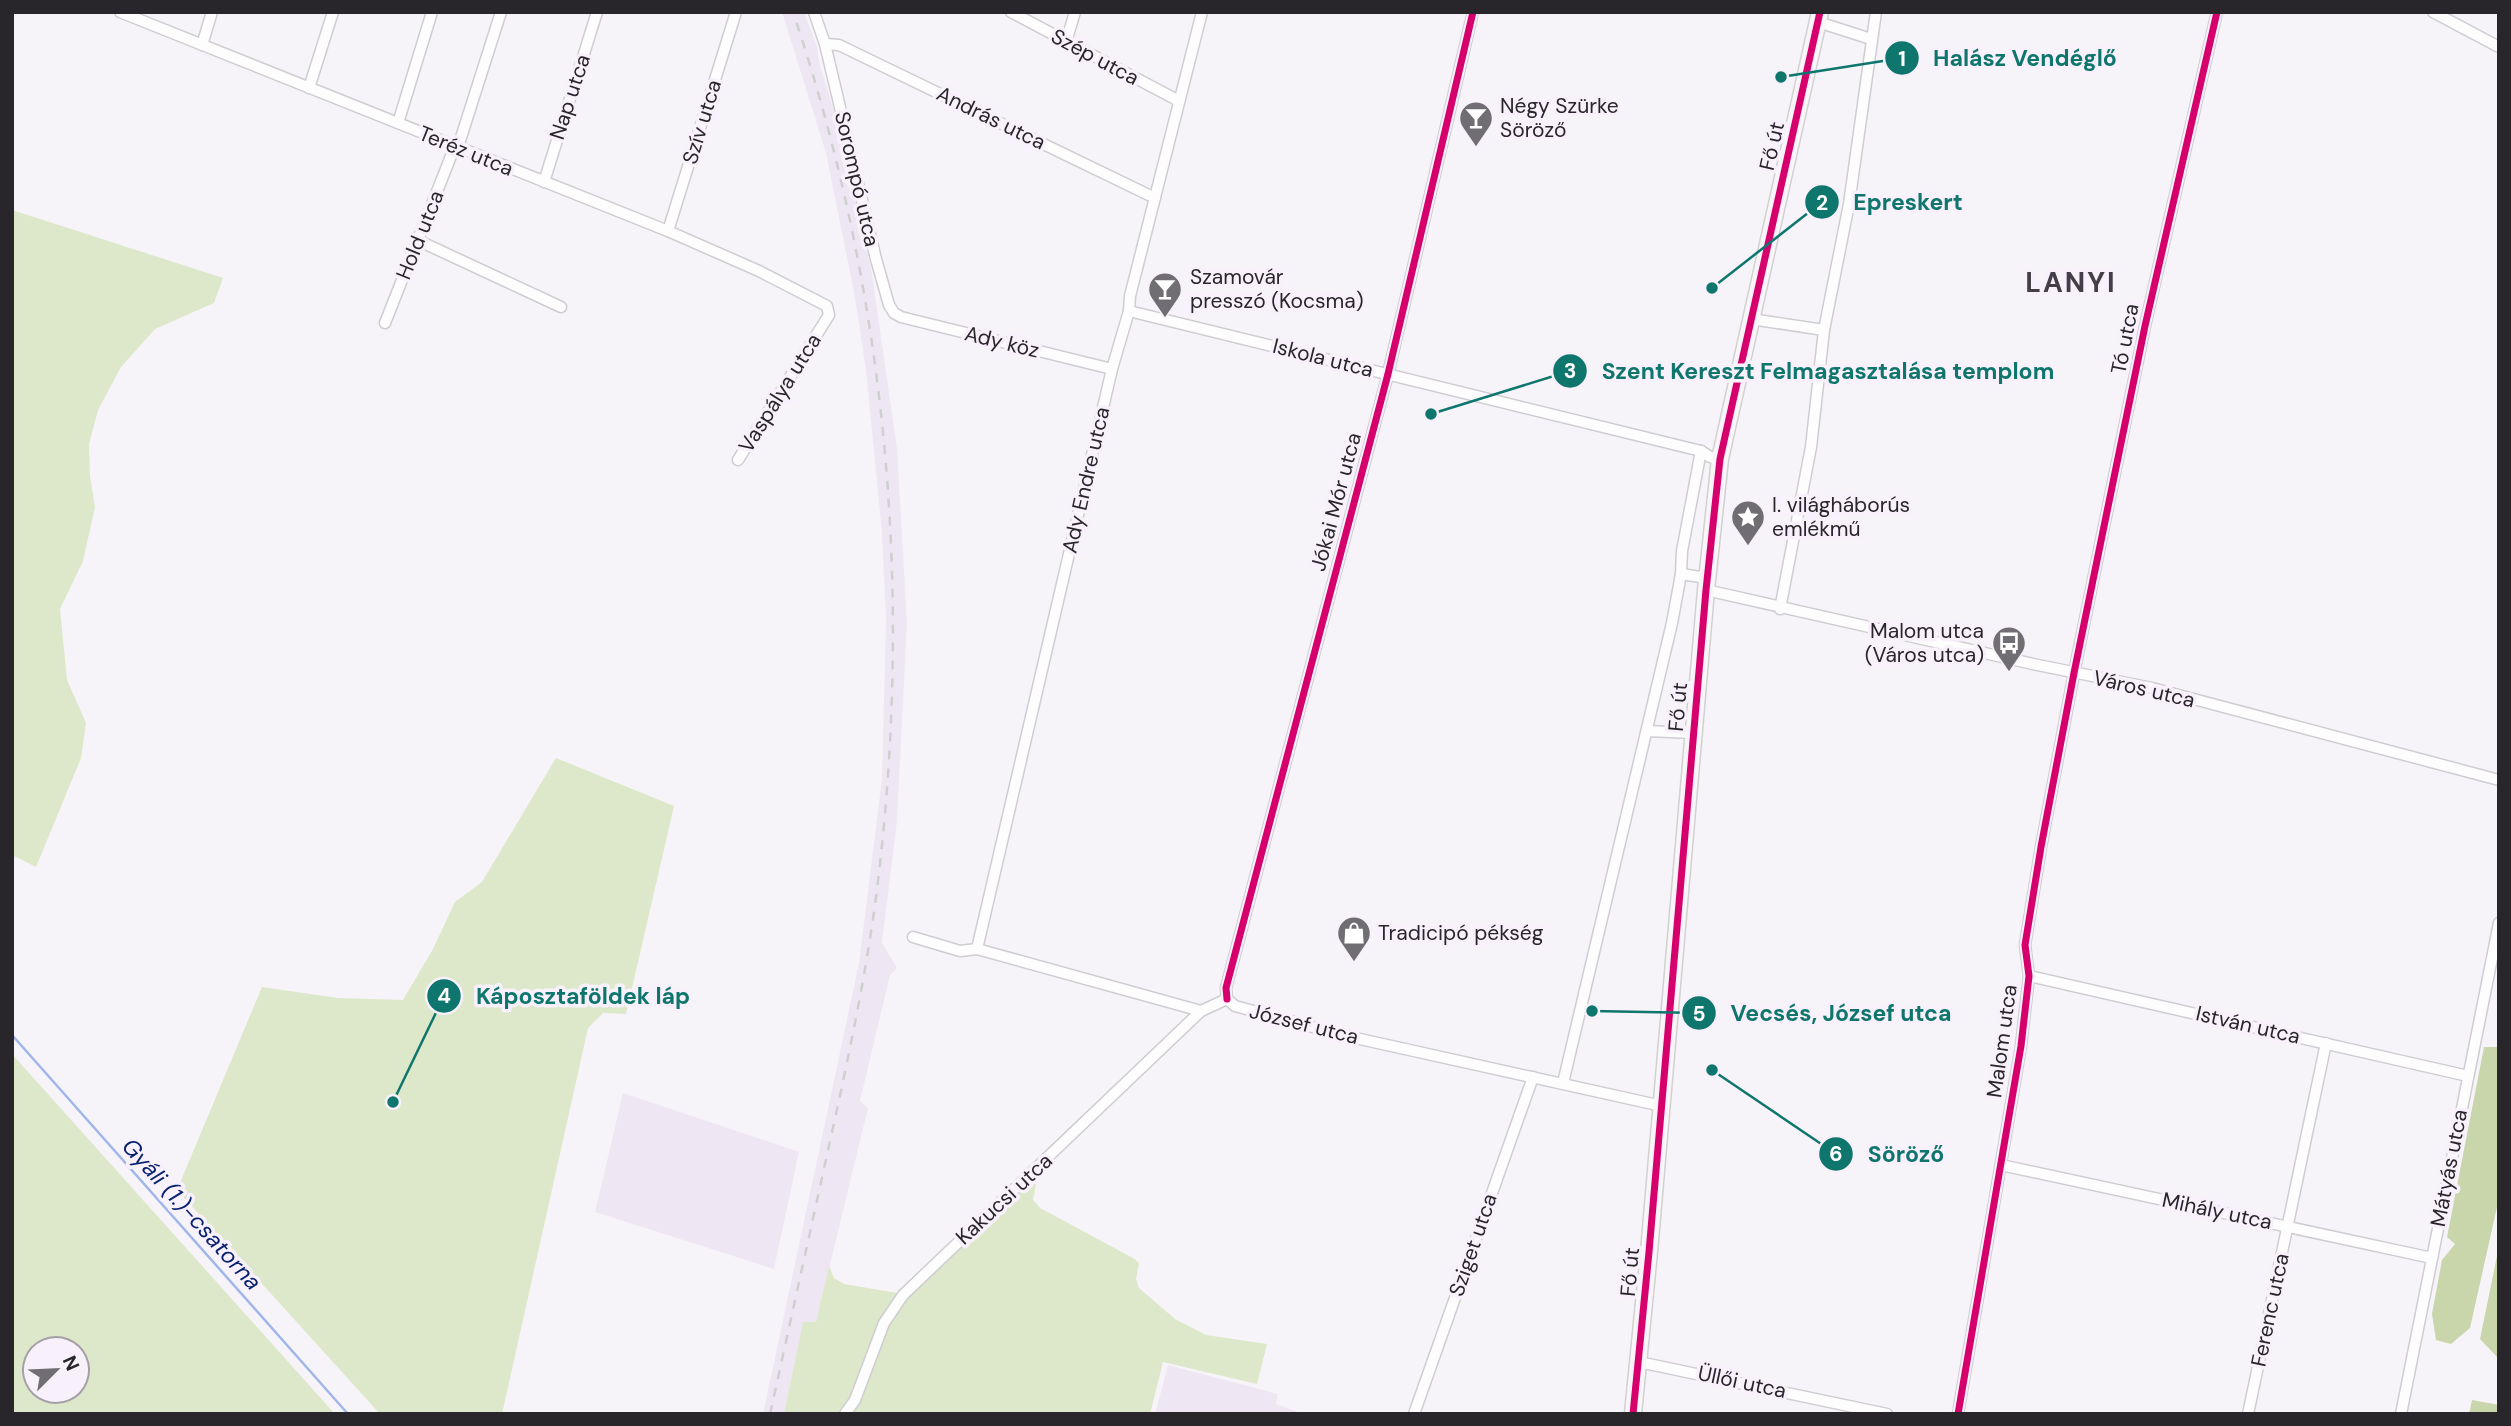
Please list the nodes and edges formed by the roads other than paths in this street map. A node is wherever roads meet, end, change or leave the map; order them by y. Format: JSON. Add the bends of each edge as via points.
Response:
{"nodes":[{"id":1,"x":120,"y":12,"type":"edge"},
{"id":2,"x":212,"y":12,"type":"edge"},
{"id":3,"x":333,"y":12,"type":"edge"},
{"id":4,"x":432,"y":12,"type":"edge"},
{"id":5,"x":501,"y":12,"type":"edge"},
{"id":6,"x":597,"y":12,"type":"edge"},
{"id":7,"x":736,"y":12,"type":"edge"},
{"id":8,"x":814,"y":12,"type":"edge"},
{"id":9,"x":1011,"y":12,"type":"edge"},
{"id":10,"x":1074,"y":12,"type":"edge"},
{"id":11,"x":1202,"y":12,"type":"edge"},
{"id":12,"x":1473,"y":12,"type":"edge"},
{"id":13,"x":1876,"y":12,"type":"edge"},
{"id":14,"x":2217,"y":12,"type":"edge"},
{"id":15,"x":2433,"y":12,"type":"edge"},
{"id":16,"x":1819,"y":17,"type":"edge"},
{"id":17,"x":1871,"y":39,"type":"junction"},
{"id":18,"x":1066,"y":41,"type":"junction"},
{"id":19,"x":825,"y":44,"type":"junction"},
{"id":20,"x":202,"y":45,"type":"junction"},
{"id":21,"x":2499,"y":47,"type":"edge"},
{"id":22,"x":309,"y":88,"type":"junction"},
{"id":23,"x":1179,"y":101,"type":"junction"},
{"id":24,"x":398,"y":123,"type":"junction"},
{"id":25,"x":456,"y":147,"type":"junction"},
{"id":26,"x":544,"y":182,"type":"junction"},
{"id":27,"x":1155,"y":198,"type":"junction"},
{"id":28,"x":668,"y":231,"type":"junction"},
{"id":29,"x":417,"y":240,"type":"junction"},
{"id":30,"x":810,"y":296,"type":"joint"},
{"id":31,"x":561,"y":307,"type":"dead end"},
{"id":32,"x":1129,"y":311,"type":"junction"},
{"id":33,"x":894,"y":313,"type":"joint"},
{"id":34,"x":1751,"y":319,"type":"junction"},
{"id":35,"x":385,"y":323,"type":"dead end"},
{"id":36,"x":1824,"y":330,"type":"junction"},
{"id":37,"x":1112,"y":369,"type":"junction"},
{"id":38,"x":1388,"y":374,"type":"junction"},
{"id":39,"x":1701,"y":451,"type":"junction"},
{"id":40,"x":738,"y":460,"type":"dead end"},
{"id":41,"x":1720,"y":460,"type":"junction"},
{"id":42,"x":1681,"y":574,"type":"junction"},
{"id":43,"x":1706,"y":584,"type":"junction"},
{"id":44,"x":1780,"y":608,"type":"junction"},
{"id":45,"x":2074,"y":673,"type":"junction"},
{"id":46,"x":1647,"y":731,"type":"junction"},
{"id":47,"x":1693,"y":733,"type":"junction"},
{"id":48,"x":2499,"y":780,"type":"edge"},
{"id":49,"x":2499,"y":923,"type":"edge"},
{"id":50,"x":914,"y":937,"type":"dead end"},
{"id":51,"x":977,"y":949,"type":"junction"},
{"id":52,"x":2029,"y":976,"type":"junction"},
{"id":53,"x":1227,"y":999,"type":"junction"},
{"id":54,"x":1201,"y":1011,"type":"junction"},
{"id":55,"x":2326,"y":1042,"type":"junction"},
{"id":56,"x":2468,"y":1076,"type":"junction"},
{"id":57,"x":1533,"y":1077,"type":"junction"},
{"id":58,"x":1563,"y":1083,"type":"junction"},
{"id":59,"x":1662,"y":1107,"type":"junction"},
{"id":60,"x":2001,"y":1165,"type":"junction"},
{"id":61,"x":2287,"y":1226,"type":"junction"},
{"id":62,"x":2432,"y":1258,"type":"junction"},
{"id":63,"x":1639,"y":1362,"type":"junction"},
{"id":64,"x":845,"y":1414,"type":"edge"},
{"id":65,"x":1414,"y":1414,"type":"edge"},
{"id":66,"x":1633,"y":1414,"type":"edge"},
{"id":67,"x":1886,"y":1414,"type":"edge"},
{"id":68,"x":1958,"y":1414,"type":"edge"},
{"id":69,"x":2248,"y":1414,"type":"edge"},
{"id":70,"x":2401,"y":1414,"type":"edge"}],
"edges":[{"from":1,"to":20,"type":"street","name":"Teréz utca"},
{"from":2,"to":20,"type":"street"},
{"from":3,"to":22,"type":"street"},
{"from":4,"to":24,"type":"street"},
{"from":5,"to":25,"type":"street","name":"Hold utca"},
{"from":6,"to":26,"type":"street","name":"Nap utca"},
{"from":7,"to":28,"type":"street","name":"Szív utca"},
{"from":8,"to":19,"type":"street","name":"Sorompó utca"},
{"from":9,"to":18,"type":"street","name":"Szép utca"},
{"from":10,"to":18,"type":"street"},
{"from":11,"to":23,"type":"street","name":"Ady Endre utca"},
{"from":12,"to":38,"type":"street","name":"Jókai Mór utca"},
{"from":13,"to":17,"type":"street"},
{"from":14,"to":45,"type":"street","name":"Tó utca","via":[[2144,326]]},
{"from":15,"to":21,"type":"street"},
{"from":16,"to":17,"type":"street","name":"Fő út"},
{"from":16,"to":34,"type":"main road","name":"Fő út"},
{"from":17,"to":36,"type":"street","via":[[1849,204]]},
{"from":18,"to":23,"type":"street","name":"Szép utca"},
{"from":19,"to":27,"type":"street","name":"András utca","via":[[839,44]]},
{"from":19,"to":33,"type":"street","name":"Sorompó utca","via":[[876,260]]},
{"from":20,"to":22,"type":"street","name":"Teréz utca"},
{"from":22,"to":24,"type":"street","name":"Teréz utca"},
{"from":23,"to":27,"type":"street","name":"Ady Endre utca"},
{"from":24,"to":25,"type":"street","name":"Teréz utca"},
{"from":25,"to":26,"type":"street","name":"Teréz utca"},
{"from":25,"to":29,"type":"street","name":"Hold utca"},
{"from":26,"to":28,"type":"street","name":"Teréz utca"},
{"from":27,"to":32,"type":"street","name":"Ady Endre utca"},
{"from":28,"to":30,"type":"street","name":"Teréz utca"},
{"from":29,"to":31,"type":"street"},
{"from":29,"to":35,"type":"street","name":"Hold utca"},
{"from":30,"to":40,"type":"street","name":"Vaspálya utca","via":[[827,306],[829,315]]},
{"from":32,"to":37,"type":"street","name":"Ady Endre utca"},
{"from":32,"to":38,"type":"street","name":"Iskola utca"},
{"from":33,"to":37,"type":"street","name":"Ady köz"},
{"from":34,"to":36,"type":"street"},
{"from":34,"to":41,"type":"main road","name":"Fő út"},
{"from":36,"to":44,"type":"street","via":[[1811,447]]},
{"from":37,"to":51,"type":"street","name":"Ady Endre utca"},
{"from":38,"to":39,"type":"street","name":"Iskola utca"},
{"from":38,"to":53,"type":"street","name":"Jókai Mór utca","via":[[1226,988]]},
{"from":39,"to":41,"type":"street","name":"Iskola utca"},
{"from":39,"to":42,"type":"street","name":"Fő út"},
{"from":41,"to":43,"type":"main road","name":"Fő út"},
{"from":42,"to":43,"type":"street"},
{"from":42,"to":46,"type":"street","name":"Fő út"},
{"from":43,"to":44,"type":"street","name":"Város utca"},
{"from":43,"to":47,"type":"main road","name":"Fő út"},
{"from":44,"to":45,"type":"street","name":"Város utca"},
{"from":45,"to":48,"type":"street","name":"Város utca","via":[[2152,688]]},
{"from":45,"to":52,"type":"street","name":"Malom utca","via":[[2025,945]]},
{"from":46,"to":47,"type":"street","name":"Fő út"},
{"from":46,"to":58,"type":"street","name":"Fő út"},
{"from":47,"to":59,"type":"main road","name":"Fő út"},
{"from":49,"to":56,"type":"street","name":"Mátyás utca"},
{"from":50,"to":51,"type":"street","via":[[960,951]]},
{"from":51,"to":54,"type":"street"},
{"from":52,"to":55,"type":"street","name":"István utca"},
{"from":52,"to":60,"type":"street","name":"Malom utca"},
{"from":53,"to":54,"type":"street","name":"József utca"},
{"from":53,"to":57,"type":"street","name":"József utca","via":[[1235,1006],[1342,1035]]},
{"from":54,"to":64,"type":"street","name":"Kakucsi utca","via":[[903,1294],[884,1323],[855,1400]]},
{"from":55,"to":56,"type":"street","name":"István utca"},
{"from":55,"to":61,"type":"street","name":"Ferenc utca"},
{"from":56,"to":62,"type":"street","name":"Mátyás utca"},
{"from":57,"to":58,"type":"street","name":"József utca"},
{"from":57,"to":65,"type":"street","name":"Sziget utca"},
{"from":58,"to":59,"type":"street","name":"József utca"},
{"from":59,"to":63,"type":"main road","name":"Fő út"},
{"from":60,"to":61,"type":"street","name":"Mihály utca"},
{"from":60,"to":68,"type":"street","name":"Malom utca"},
{"from":61,"to":62,"type":"street","name":"Mihály utca"},
{"from":61,"to":69,"type":"street","name":"Ferenc utca"},
{"from":62,"to":70,"type":"street","name":"Mátyás utca"},
{"from":63,"to":66,"type":"main road","name":"Fő út"},
{"from":63,"to":67,"type":"street","name":"Üllői utca"}]}
